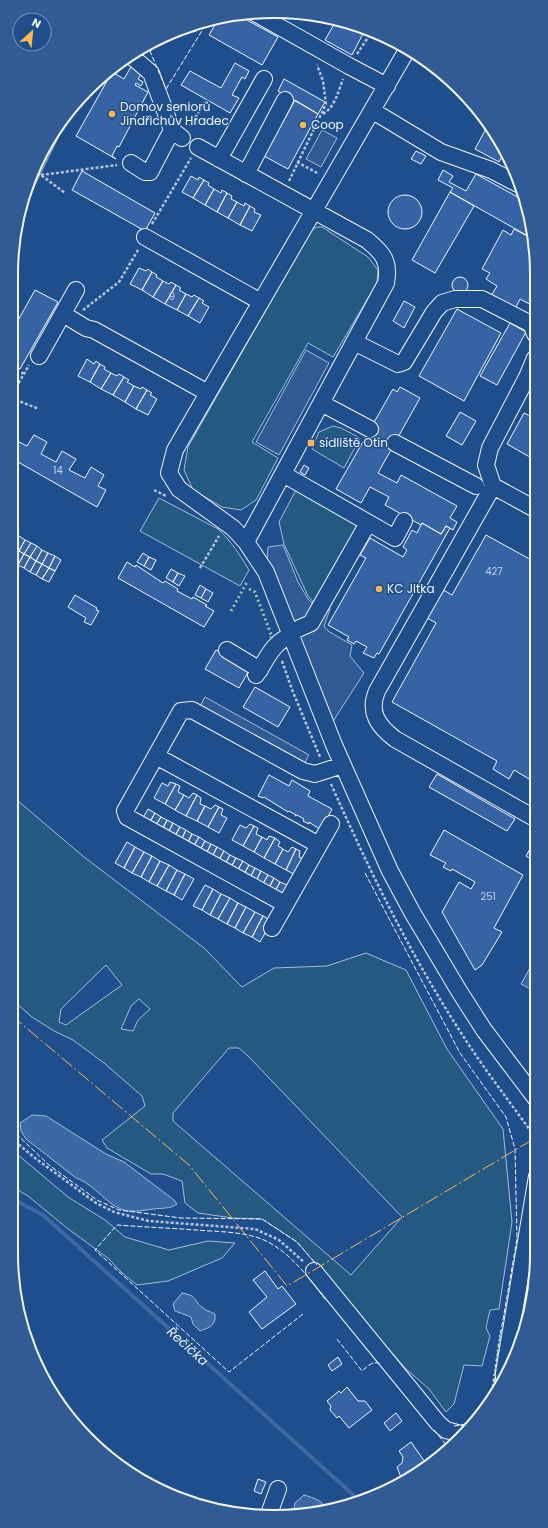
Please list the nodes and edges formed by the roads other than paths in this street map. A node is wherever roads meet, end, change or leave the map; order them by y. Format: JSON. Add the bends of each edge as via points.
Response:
{"nodes":[{"id":1,"x":265,"y":19,"type":"edge"},
{"id":2,"x":405,"y":54,"type":"edge"},
{"id":3,"x":135,"y":59,"type":"edge"},
{"id":4,"x":264,"y":79,"type":"dead end"},
{"id":5,"x":387,"y":86,"type":"junction"},
{"id":6,"x":285,"y":100,"type":"dead end"},
{"id":7,"x":373,"y":111,"type":"junction"},
{"id":8,"x":198,"y":147,"type":"road end"},
{"id":9,"x":219,"y":159,"type":"junction"},
{"id":10,"x":131,"y":163,"type":"road end"},
{"id":11,"x":246,"y":174,"type":"junction"},
{"id":12,"x":513,"y":181,"type":"edge"},
{"id":13,"x":313,"y":212,"type":"junction"},
{"id":14,"x":145,"y":236,"type":"road end"},
{"id":15,"x":76,"y":290,"type":"dead end"},
{"id":16,"x":261,"y":302,"type":"junction"},
{"id":17,"x":68,"y":317,"type":"junction"},
{"id":18,"x":530,"y":324,"type":"edge"},
{"id":19,"x":354,"y":342,"type":"junction"},
{"id":20,"x":39,"y":356,"type":"dead end"},
{"id":21,"x":530,"y":370,"type":"edge"},
{"id":22,"x":204,"y":392,"type":"junction"},
{"id":23,"x":321,"y":403,"type":"junction"},
{"id":24,"x":370,"y":429,"type":"tunnel mouth"},
{"id":25,"x":395,"y":443,"type":"tunnel mouth"},
{"id":26,"x":283,"y":474,"type":"junction"},
{"id":27,"x":476,"y":486,"type":"dead end"},
{"id":28,"x":493,"y":486,"type":"junction"},
{"id":29,"x":530,"y":506,"type":"edge"},
{"id":30,"x":404,"y":521,"type":"dead end"},
{"id":31,"x":368,"y":523,"type":"junction"},
{"id":32,"x":246,"y":542,"type":"junction"},
{"id":33,"x":290,"y":634,"type":"junction"},
{"id":34,"x":227,"y":650,"type":"dead end"},
{"id":35,"x":156,"y":756,"type":"junction"},
{"id":36,"x":343,"y":765,"type":"junction"},
{"id":37,"x":530,"y":816,"type":"edge"},
{"id":38,"x":331,"y":824,"type":"dead end"},
{"id":39,"x":319,"y":845,"type":"junction"},
{"id":40,"x":285,"y":904,"type":"junction"},
{"id":41,"x":272,"y":928,"type":"dead end"},
{"id":42,"x":530,"y":1091,"type":"edge"},
{"id":43,"x":530,"y":1220,"type":"edge"},
{"id":44,"x":314,"y":1271,"type":"road end"},
{"id":45,"x":507,"y":1360,"type":"edge"},
{"id":46,"x":457,"y":1433,"type":"edge"},
{"id":47,"x":278,"y":1489,"type":"dead end"},
{"id":48,"x":271,"y":1510,"type":"edge"}],
"edges":[{"from":1,"to":5,"type":"street","via":[[308,43],[346,72]]},
{"from":2,"to":5,"type":"street"},
{"from":3,"to":10,"type":"street","via":[[151,73],[177,134],[150,172],[145,172]]},
{"from":4,"to":9,"type":"street"},
{"from":5,"to":7,"type":"street"},
{"from":6,"to":11,"type":"street"},
{"from":7,"to":12,"type":"street","via":[[441,152],[491,170]]},
{"from":7,"to":13,"type":"street"},
{"from":8,"to":9,"type":"street"},
{"from":9,"to":11,"type":"street"},
{"from":11,"to":13,"type":"street"},
{"from":13,"to":16,"type":"street"},
{"from":13,"to":19,"type":"street","via":[[367,240],[380,250],[385,260],[388,272],[386,284]]},
{"from":14,"to":16,"type":"street"},
{"from":15,"to":17,"type":"street"},
{"from":16,"to":22,"type":"street"},
{"from":17,"to":20,"type":"street"},
{"from":17,"to":22,"type":"street"},
{"from":18,"to":19,"type":"street","via":[[482,299],[462,299],[442,303],[404,362],[398,364]]},
{"from":19,"to":23,"type":"street"},
{"from":21,"to":28,"type":"street","via":[[487,453],[486,465]]},
{"from":22,"to":32,"type":"street","via":[[175,450],[169,473],[179,489],[222,519]]},
{"from":23,"to":24,"type":"street"},
{"from":23,"to":26,"type":"street"},
{"from":25,"to":27,"type":"street"},
{"from":26,"to":31,"type":"street"},
{"from":26,"to":32,"type":"street"},
{"from":28,"to":29,"type":"street"},
{"from":28,"to":37,"type":"street","via":[[377,691],[372,709],[378,724],[395,739]]},
{"from":30,"to":31,"type":"street","via":[[395,538]]},
{"from":31,"to":33,"type":"street","via":[[311,623]]},
{"from":32,"to":33,"type":"street","via":[[266,572]]},
{"from":33,"to":34,"type":"street","via":[[276,644],[258,673]]},
{"from":33,"to":36,"type":"street"},
{"from":35,"to":36,"type":"street","via":[[181,711],[192,710],[303,771],[315,774]]},
{"from":35,"to":39,"type":"street"},
{"from":35,"to":40,"type":"street","via":[[125,811],[127,817]]},
{"from":36,"to":42,"type":"street","via":[[390,871],[412,912],[484,1030]]},
{"from":38,"to":39,"type":"street"},
{"from":39,"to":40,"type":"street"},
{"from":40,"to":41,"type":"street"},
{"from":43,"to":45,"type":"street"},
{"from":44,"to":46,"type":"street","via":[[438,1424],[446,1430]]},
{"from":47,"to":48,"type":"street"}]}
